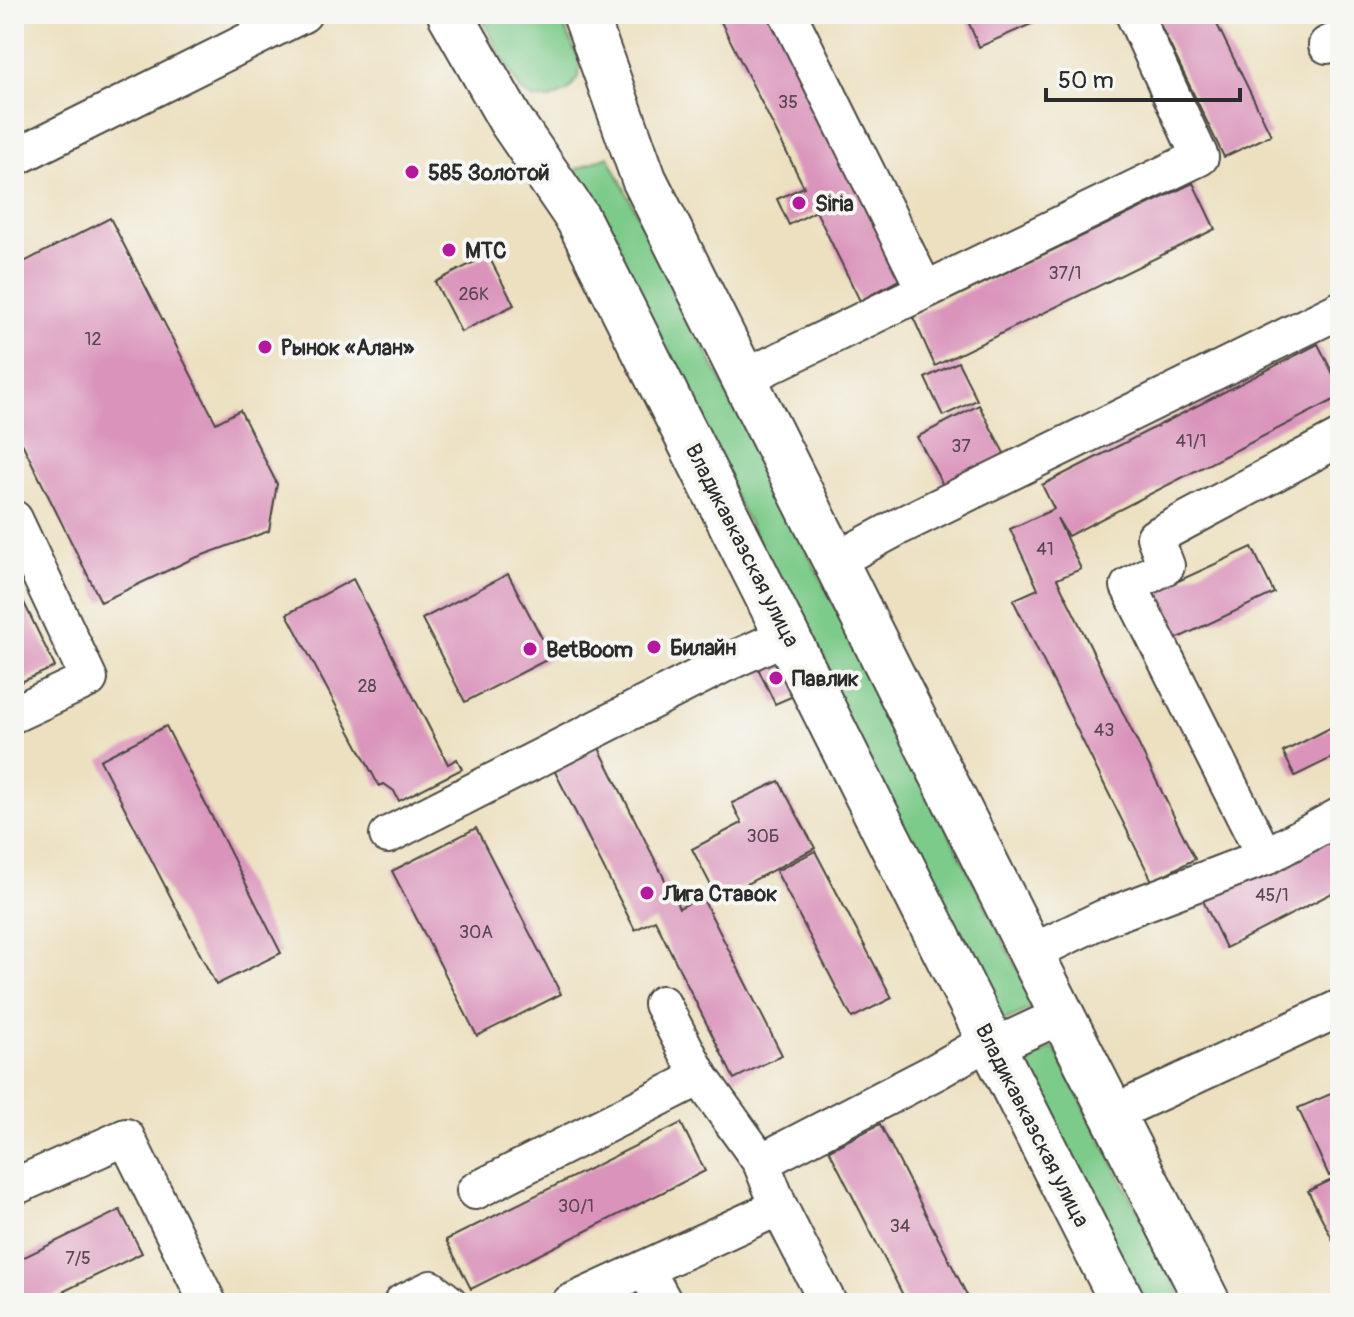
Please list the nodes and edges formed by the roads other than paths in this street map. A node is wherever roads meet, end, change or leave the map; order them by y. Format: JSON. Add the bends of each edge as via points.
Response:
{"nodes":[{"id":1,"x":303,"y":14,"type":"edge"},
{"id":2,"x":450,"y":14,"type":"edge"},
{"id":3,"x":585,"y":14,"type":"edge"},
{"id":4,"x":788,"y":14,"type":"edge"},
{"id":5,"x":1134,"y":14,"type":"edge"},
{"id":6,"x":14,"y":158,"type":"edge"},
{"id":7,"x":925,"y":290,"type":"junction"},
{"id":8,"x":1340,"y":310,"type":"edge"},
{"id":9,"x":744,"y":378,"type":"junction"},
{"id":10,"x":1340,"y":438,"type":"edge"},
{"id":11,"x":14,"y":519,"type":"edge"},
{"id":12,"x":835,"y":561,"type":"junction"},
{"id":13,"x":788,"y":635,"type":"junction"},
{"id":14,"x":14,"y":714,"type":"edge"},
{"id":15,"x":1340,"y":816,"type":"edge"},
{"id":16,"x":388,"y":835,"type":"dead end"},
{"id":17,"x":1265,"y":857,"type":"junction"},
{"id":18,"x":1031,"y":953,"type":"junction"},
{"id":19,"x":662,"y":1004,"type":"dead end"},
{"id":20,"x":1340,"y":1008,"type":"edge"},
{"id":21,"x":1062,"y":1015,"type":"junction"},
{"id":22,"x":991,"y":1044,"type":"junction"},
{"id":23,"x":700,"y":1077,"type":"junction"},
{"id":24,"x":1112,"y":1114,"type":"junction"},
{"id":25,"x":761,"y":1162,"type":"junction"},
{"id":26,"x":14,"y":1187,"type":"edge"},
{"id":27,"x":475,"y":1191,"type":"dead end"},
{"id":28,"x":779,"y":1207,"type":"junction"},
{"id":29,"x":645,"y":1269,"type":"junction"},
{"id":30,"x":208,"y":1303,"type":"edge"},
{"id":31,"x":402,"y":1303,"type":"edge"},
{"id":32,"x":449,"y":1303,"type":"edge"},
{"id":33,"x":570,"y":1303,"type":"edge"},
{"id":34,"x":664,"y":1303,"type":"edge"},
{"id":35,"x":828,"y":1303,"type":"edge"},
{"id":36,"x":1123,"y":1303,"type":"edge"},
{"id":37,"x":1208,"y":1303,"type":"edge"}],
"edges":[{"from":1,"to":6,"type":"street"},
{"from":2,"to":13,"type":"main road","name":"Владикавказская улица","via":[[511,121],[578,219]]},
{"from":3,"to":9,"type":"main road","via":[[644,179]]},
{"from":4,"to":7,"type":"street"},
{"from":5,"to":7,"type":"street","via":[[1200,157]]},
{"from":7,"to":9,"type":"street"},
{"from":8,"to":12,"type":"street"},
{"from":9,"to":12,"type":"main road"},
{"from":10,"to":17,"type":"street","via":[[1155,537],[1166,566],[1129,586]]},
{"from":11,"to":14,"type":"street","via":[[89,679]]},
{"from":12,"to":18,"type":"main road"},
{"from":13,"to":16,"type":"street"},
{"from":13,"to":22,"type":"main road","name":"Владикавказская улица"},
{"from":15,"to":17,"type":"street"},
{"from":17,"to":18,"type":"street","via":[[1104,918]]},
{"from":18,"to":21,"type":"main road"},
{"from":19,"to":23,"type":"street"},
{"from":20,"to":24,"type":"street"},
{"from":21,"to":22,"type":"street"},
{"from":21,"to":24,"type":"main road"},
{"from":22,"to":25,"type":"street"},
{"from":22,"to":36,"type":"main road","name":"Владикавказская улица"},
{"from":23,"to":25,"type":"street"},
{"from":23,"to":27,"type":"street"},
{"from":24,"to":37,"type":"main road"},
{"from":25,"to":28,"type":"street"},
{"from":26,"to":30,"type":"street","via":[[126,1137]]},
{"from":28,"to":29,"type":"street"},
{"from":28,"to":35,"type":"street"},
{"from":29,"to":33,"type":"street"},
{"from":29,"to":34,"type":"street"},
{"from":31,"to":32,"type":"street","via":[[431,1289]]}]}
